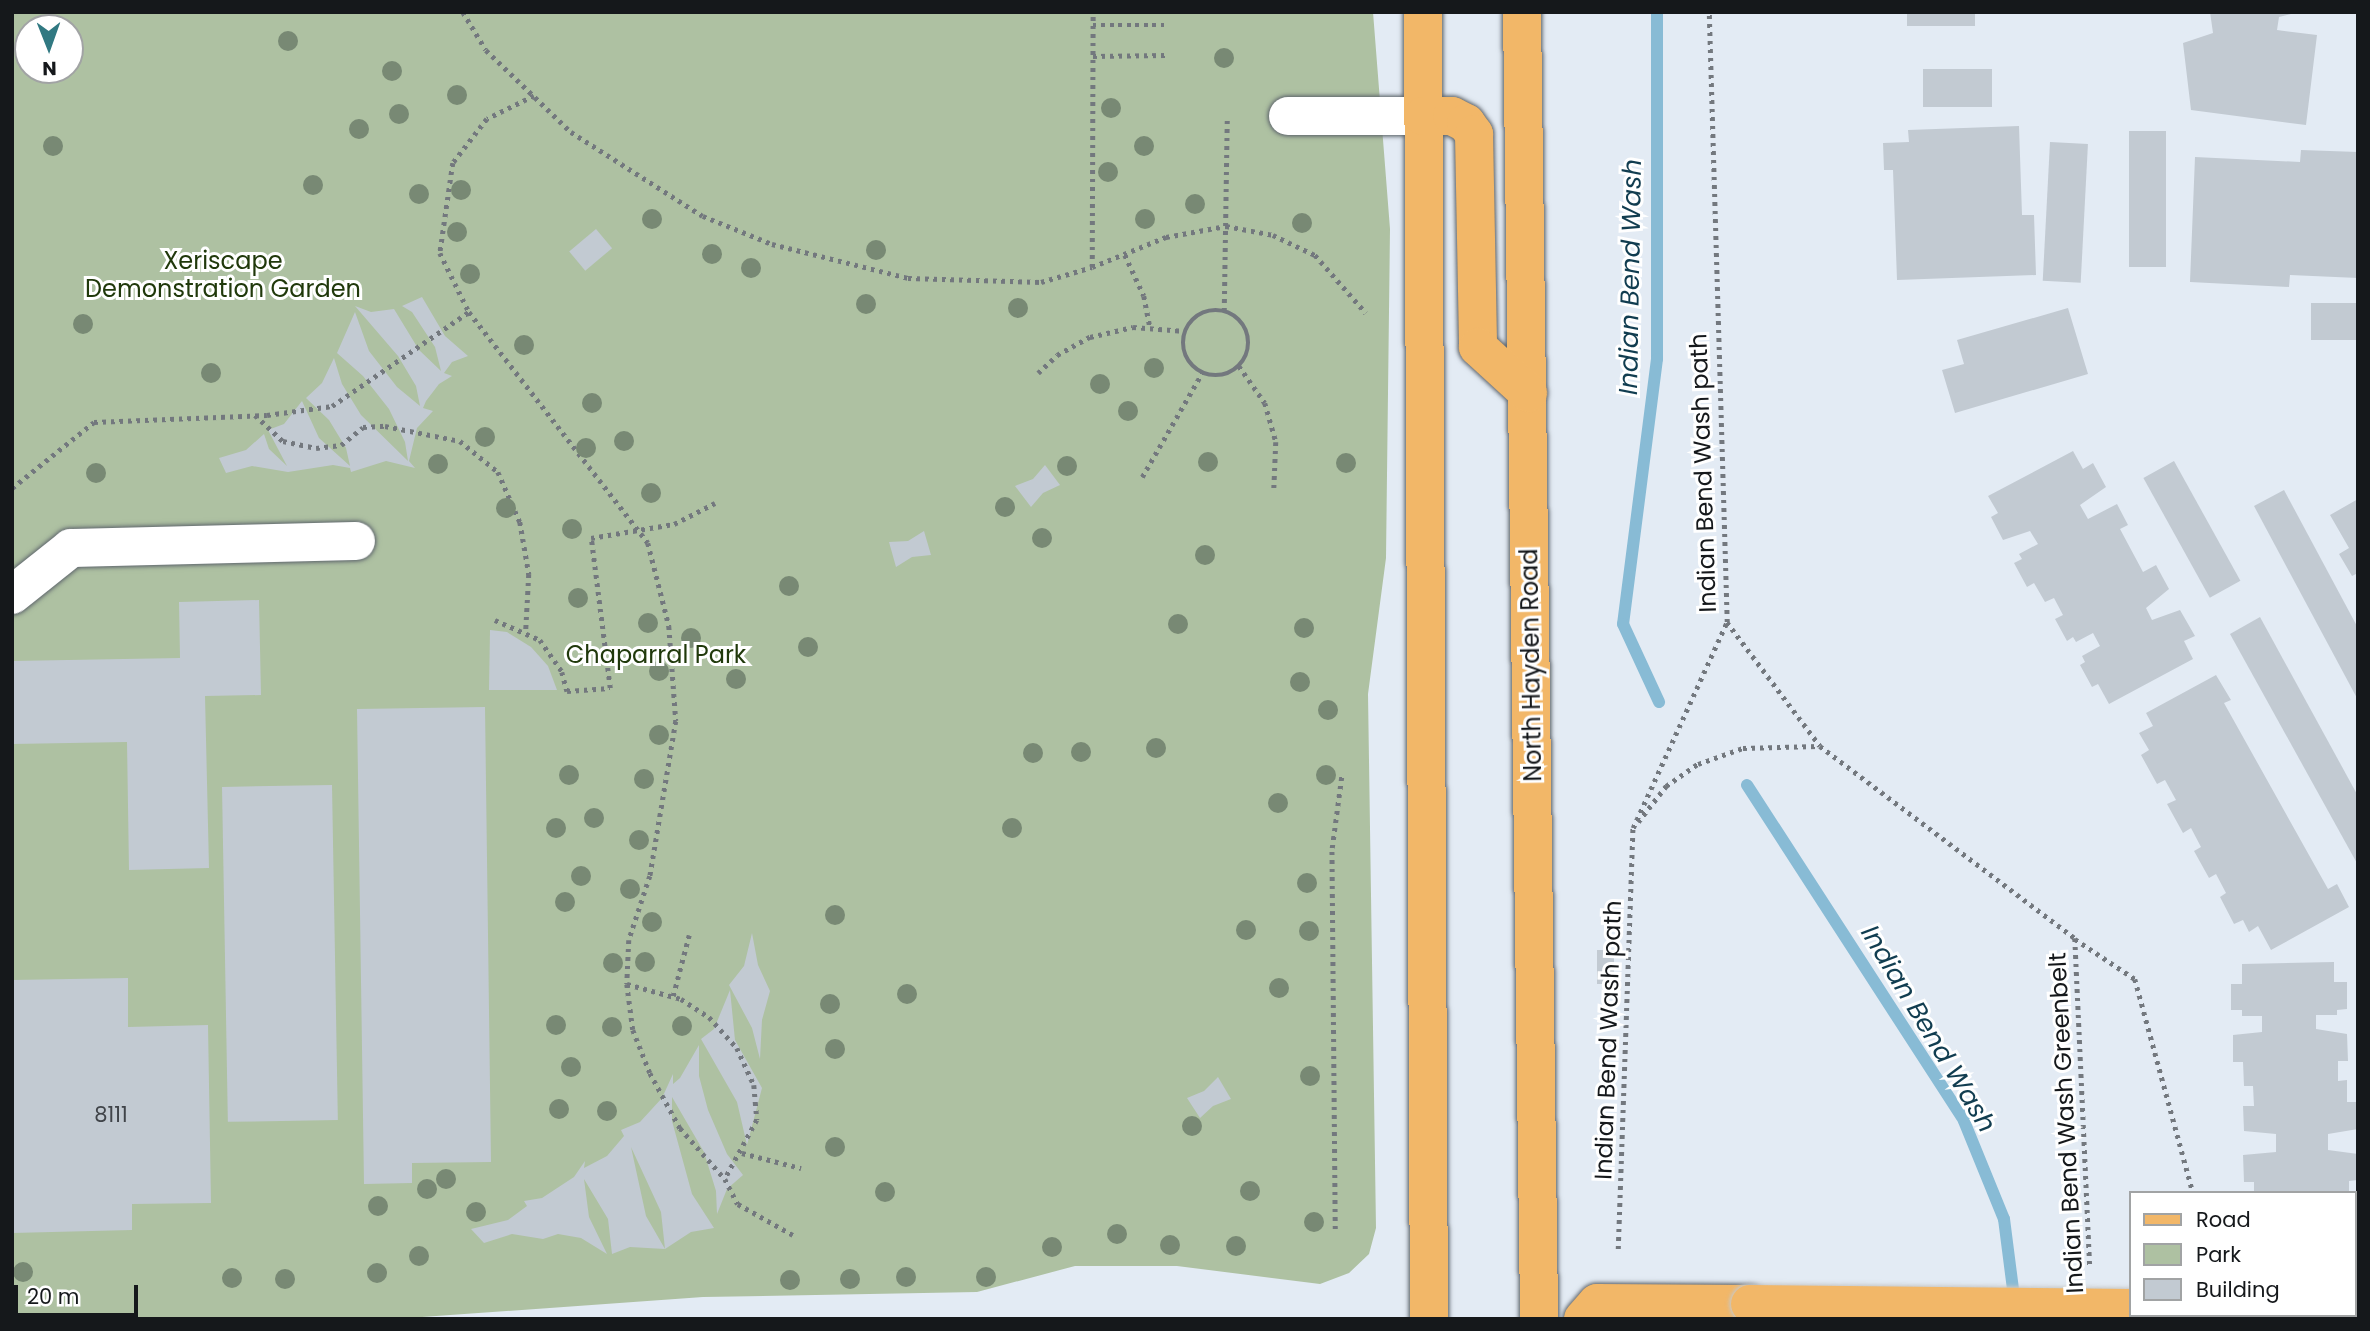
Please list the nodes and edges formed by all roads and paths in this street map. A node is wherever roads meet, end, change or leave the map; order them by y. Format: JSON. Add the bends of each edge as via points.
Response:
{"nodes":[{"id":1,"x":463,"y":12,"type":"edge"},
{"id":2,"x":1093,"y":12,"type":"edge"},
{"id":3,"x":1423,"y":12,"type":"edge"},
{"id":4,"x":1522,"y":12,"type":"edge"},
{"id":5,"x":1709,"y":12,"type":"edge"},
{"id":6,"x":1093,"y":24,"type":"junction"},
{"id":7,"x":1166,"y":25,"type":"dead end"},
{"id":8,"x":1166,"y":55,"type":"dead end"},
{"id":9,"x":1093,"y":56,"type":"junction"},
{"id":10,"x":534,"y":96,"type":"junction"},
{"id":11,"x":1227,"y":116,"type":"dead end"},
{"id":12,"x":1288,"y":116,"type":"dead end"},
{"id":13,"x":1423,"y":116,"type":"junction"},
{"id":14,"x":1226,"y":226,"type":"junction"},
{"id":15,"x":1125,"y":255,"type":"junction"},
{"id":16,"x":1092,"y":267,"type":"junction"},
{"id":17,"x":1224,"y":311,"type":"junction"},
{"id":18,"x":469,"y":312,"type":"junction"},
{"id":19,"x":1366,"y":313,"type":"dead end"},
{"id":20,"x":1150,"y":328,"type":"junction"},
{"id":21,"x":1185,"y":331,"type":"junction"},
{"id":22,"x":1239,"y":366,"type":"junction"},
{"id":23,"x":1038,"y":373,"type":"dead end"},
{"id":24,"x":1202,"y":373,"type":"junction"},
{"id":25,"x":1528,"y":393,"type":"junction"},
{"id":26,"x":255,"y":415,"type":"junction"},
{"id":27,"x":1142,"y":477,"type":"dead end"},
{"id":28,"x":12,"y":488,"type":"edge"},
{"id":29,"x":1275,"y":490,"type":"dead end"},
{"id":30,"x":715,"y":503,"type":"dead end"},
{"id":31,"x":640,"y":533,"type":"junction"},
{"id":32,"x":356,"y":541,"type":"dead end"},
{"id":33,"x":12,"y":595,"type":"edge"},
{"id":34,"x":495,"y":620,"type":"dead end"},
{"id":35,"x":1727,"y":622,"type":"junction"},
{"id":36,"x":526,"y":630,"type":"junction"},
{"id":37,"x":1820,"y":747,"type":"junction"},
{"id":38,"x":1342,"y":774,"type":"dead end"},
{"id":39,"x":1633,"y":828,"type":"junction"},
{"id":40,"x":689,"y":935,"type":"dead end"},
{"id":41,"x":2075,"y":938,"type":"junction"},
{"id":42,"x":627,"y":984,"type":"junction"},
{"id":43,"x":673,"y":996,"type":"junction"},
{"id":44,"x":742,"y":1153,"type":"junction"},
{"id":45,"x":801,"y":1168,"type":"dead end"},
{"id":46,"x":725,"y":1179,"type":"junction"},
{"id":47,"x":2192,"y":1191,"type":"edge"},
{"id":48,"x":1335,"y":1229,"type":"dead end"},
{"id":49,"x":793,"y":1235,"type":"dead end"},
{"id":50,"x":1619,"y":1249,"type":"dead end"},
{"id":51,"x":2090,"y":1278,"type":"dead end"},
{"id":52,"x":2128,"y":1308,"type":"edge"},
{"id":53,"x":2330,"y":1317,"type":"edge"},
{"id":54,"x":1429,"y":1319,"type":"edge"},
{"id":55,"x":1539,"y":1319,"type":"edge"},
{"id":56,"x":1583,"y":1319,"type":"edge"},
{"id":57,"x":2358,"y":1319,"type":"edge"}],
"edges":[{"from":1,"to":10,"type":"path","via":[[486,50]]},
{"from":2,"to":6,"type":"path"},
{"from":3,"to":13,"type":"main road"},
{"from":4,"to":25,"type":"main road","name":"North Hayden Road"},
{"from":5,"to":35,"type":"path","name":"Indian Bend Wash path"},
{"from":6,"to":7,"type":"path"},
{"from":6,"to":9,"type":"path"},
{"from":8,"to":9,"type":"path"},
{"from":9,"to":16,"type":"path"},
{"from":10,"to":16,"type":"path","via":[[571,132],[703,216],[772,244],[908,278],[1041,282]]},
{"from":10,"to":18,"type":"path","via":[[487,119],[453,163],[440,253]]},
{"from":11,"to":14,"type":"path"},
{"from":12,"to":13,"type":"lane"},
{"from":13,"to":25,"type":"main road","via":[[1452,116],[1474,134],[1478,347]]},
{"from":13,"to":54,"type":"main road"},
{"from":14,"to":15,"type":"path","via":[[1166,237]]},
{"from":14,"to":17,"type":"path"},
{"from":14,"to":19,"type":"path","via":[[1273,235],[1315,256]]},
{"from":15,"to":16,"type":"path"},
{"from":15,"to":20,"type":"path","via":[[1144,296]]},
{"from":17,"to":21,"type":"path","via":[[1205,312]]},
{"from":17,"to":22,"type":"path","via":[[1246,329],[1248,348]]},
{"from":18,"to":26,"type":"path","via":[[332,406]]},
{"from":18,"to":31,"type":"path"},
{"from":20,"to":21,"type":"path"},
{"from":20,"to":23,"type":"path","via":[[1133,327],[1090,337],[1057,355]]},
{"from":21,"to":24,"type":"path","via":[[1184,350]]},
{"from":22,"to":24,"type":"path","via":[[1222,375]]},
{"from":22,"to":29,"type":"path","via":[[1265,403],[1276,442]]},
{"from":24,"to":27,"type":"path"},
{"from":25,"to":55,"type":"main road","name":"North Hayden Road"},
{"from":26,"to":28,"type":"path","via":[[93,422]]},
{"from":26,"to":36,"type":"path","via":[[283,441],[316,448],[341,445],[363,427],[385,426],[460,441],[498,472],[520,522],[529,574]]},
{"from":30,"to":31,"type":"path","via":[[691,518]]},
{"from":31,"to":36,"type":"path","via":[[591,538],[610,688],[567,691],[552,655]]},
{"from":31,"to":42,"type":"path","via":[[648,542],[664,597],[676,721],[650,876],[629,940]]},
{"from":32,"to":33,"type":"lane","via":[[71,548]]},
{"from":34,"to":36,"type":"path"},
{"from":35,"to":37,"type":"path","name":"Indian Bend Wash Greenbelt"},
{"from":35,"to":39,"type":"path","name":"Indian Bend Wash path"},
{"from":37,"to":39,"type":"path","via":[[1743,748],[1699,764],[1667,786]]},
{"from":37,"to":41,"type":"path","name":"Indian Bend Wash Greenbelt"},
{"from":38,"to":48,"type":"path","via":[[1332,848]]},
{"from":39,"to":50,"type":"path","name":"Indian Bend Wash path"},
{"from":40,"to":43,"type":"path"},
{"from":41,"to":47,"type":"path","via":[[2135,979]]},
{"from":41,"to":51,"type":"path","name":"Indian Bend Wash Greenbelt"},
{"from":42,"to":43,"type":"path"},
{"from":42,"to":46,"type":"path","via":[[633,1030],[650,1073],[680,1128]]},
{"from":43,"to":44,"type":"path","via":[[709,1017],[737,1048],[754,1086],[757,1120]]},
{"from":44,"to":45,"type":"path"},
{"from":44,"to":46,"type":"path"},
{"from":46,"to":49,"type":"path","via":[[737,1204]]},
{"from":52,"to":56,"type":"main road","bridge":true,"via":[[1597,1303]]},
{"from":53,"to":57,"type":"main road"}]}
